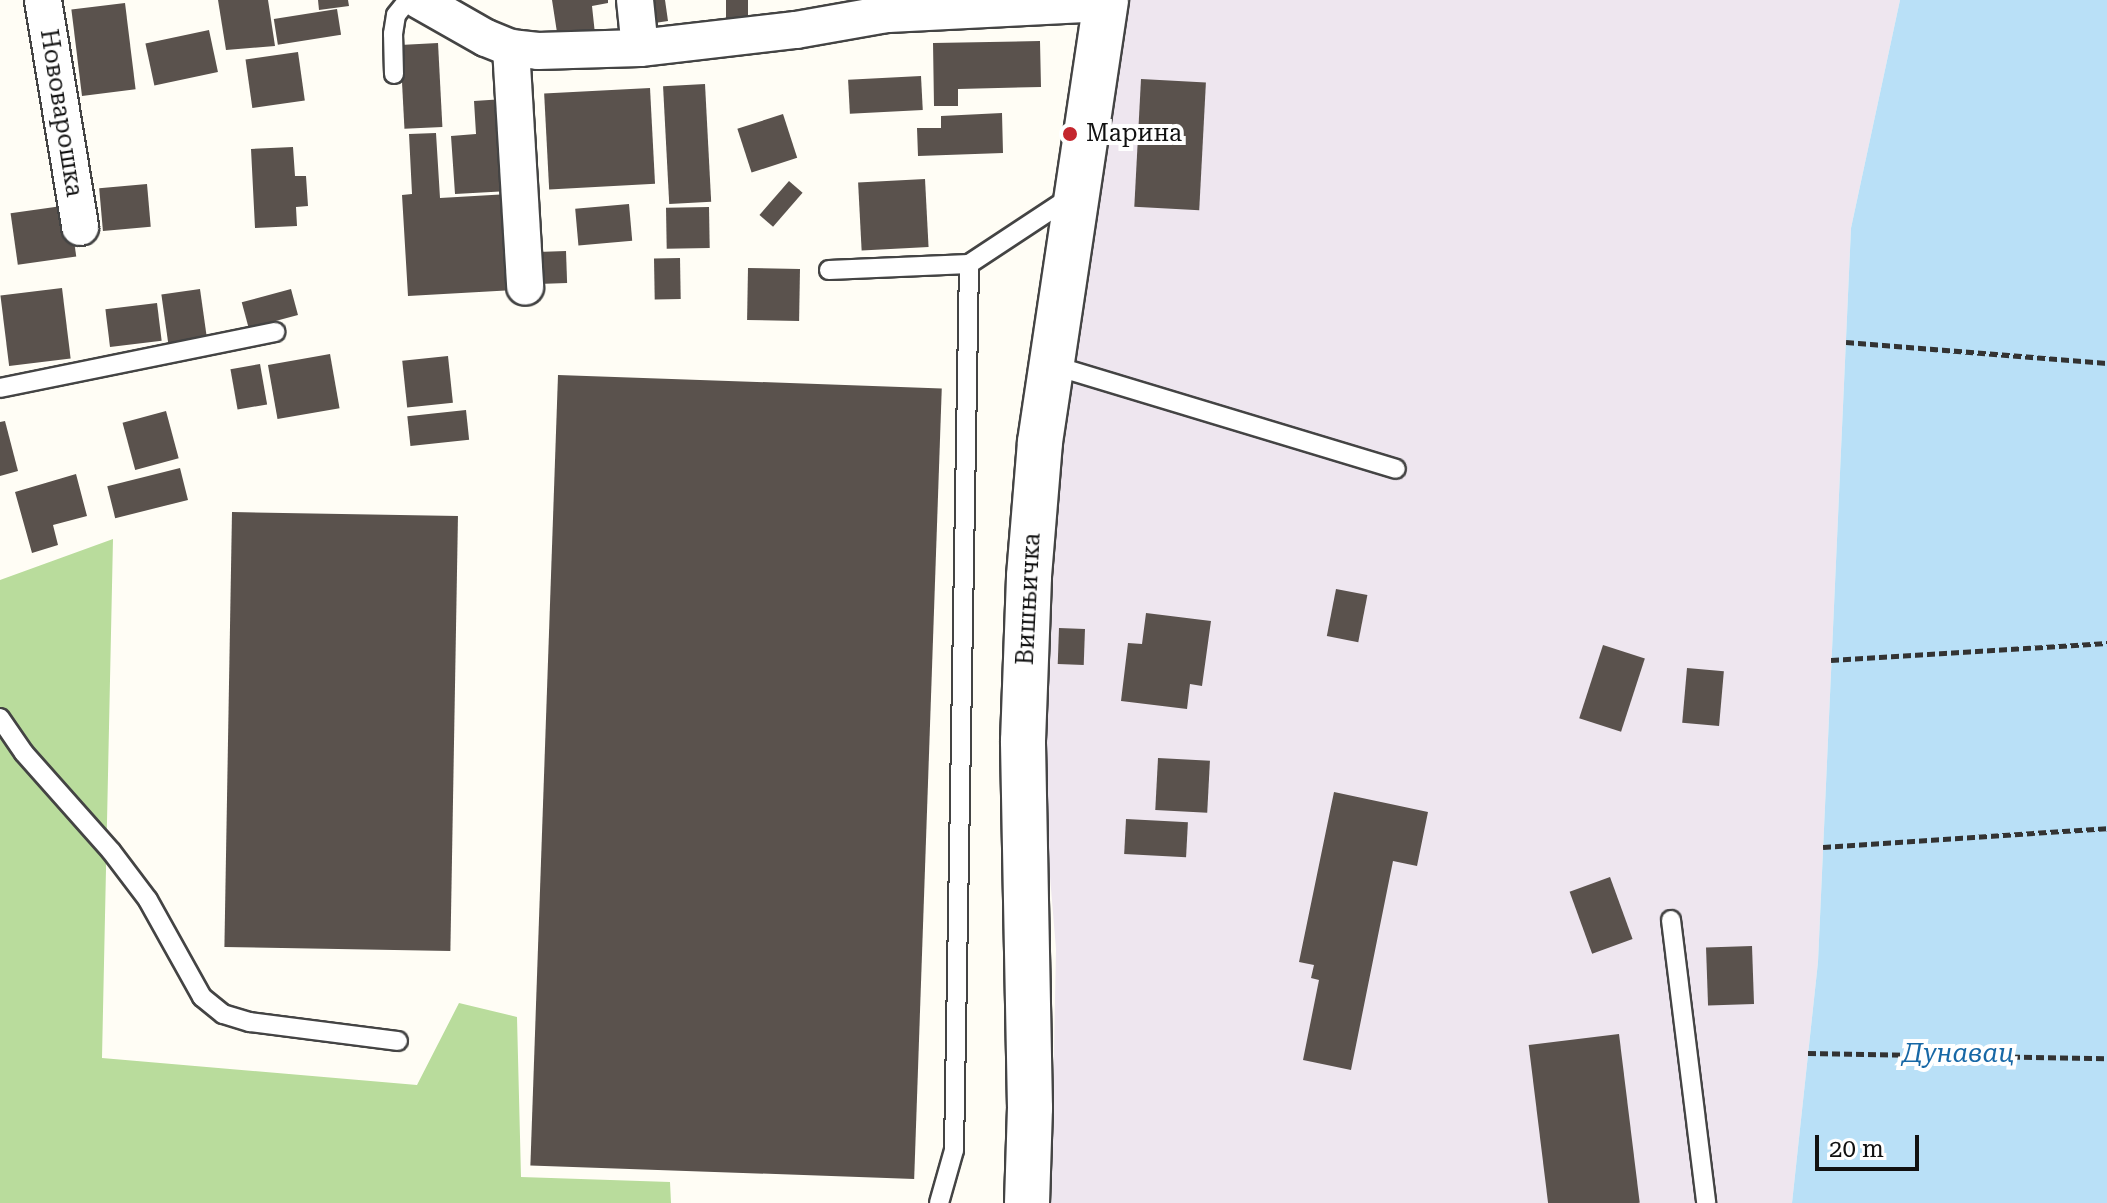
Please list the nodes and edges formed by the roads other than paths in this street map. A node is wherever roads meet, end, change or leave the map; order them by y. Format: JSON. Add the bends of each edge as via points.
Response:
{"nodes":[{"id":1,"x":43,"y":0,"type":"edge"},
{"id":2,"x":408,"y":0,"type":"edge"},
{"id":3,"x":419,"y":0,"type":"edge"},
{"id":4,"x":635,"y":0,"type":"edge"},
{"id":5,"x":1106,"y":1,"type":"edge"},
{"id":6,"x":887,"y":7,"type":"edge"},
{"id":7,"x":511,"y":48,"type":"junction"},
{"id":8,"x":640,"y":48,"type":"junction"},
{"id":9,"x":394,"y":74,"type":"dead end"},
{"id":10,"x":1078,"y":192,"type":"junction"},
{"id":11,"x":80,"y":227,"type":"dead end"},
{"id":12,"x":969,"y":264,"type":"junction"},
{"id":13,"x":829,"y":270,"type":"dead end"},
{"id":14,"x":525,"y":287,"type":"dead end"},
{"id":15,"x":275,"y":332,"type":"dead end"},
{"id":16,"x":1052,"y":365,"type":"junction"},
{"id":17,"x":0,"y":388,"type":"edge"},
{"id":18,"x":1396,"y":469,"type":"dead end"},
{"id":19,"x":0,"y":718,"type":"edge"},
{"id":20,"x":1671,"y":920,"type":"dead end"},
{"id":21,"x":398,"y":1041,"type":"dead end"},
{"id":22,"x":939,"y":1203,"type":"edge"},
{"id":23,"x":1027,"y":1203,"type":"edge"},
{"id":24,"x":1706,"y":1203,"type":"edge"}],
"edges":[{"from":1,"to":11,"type":"street","name":"Нововарошка"},
{"from":2,"to":9,"type":"lane","via":[[395,24]]},
{"from":3,"to":7,"type":"street"},
{"from":4,"to":8,"type":"street"},
{"from":5,"to":6,"type":"street"},
{"from":5,"to":10,"type":"street","name":"Вишњичка"},
{"from":6,"to":8,"type":"street","via":[[796,30]]},
{"from":7,"to":8,"type":"street"},
{"from":7,"to":14,"type":"street"},
{"from":10,"to":12,"type":"lane"},
{"from":10,"to":16,"type":"street","name":"Вишњичка"},
{"from":12,"to":13,"type":"lane"},
{"from":12,"to":22,"type":"lane","via":[[954,1150]]},
{"from":15,"to":17,"type":"lane"},
{"from":16,"to":18,"type":"lane"},
{"from":16,"to":23,"type":"street","name":"Вишњичка","via":[[1033,519],[1025,655]]},
{"from":19,"to":21,"type":"lane","via":[[148,900],[191,981],[223,1014]]},
{"from":20,"to":24,"type":"lane"}]}
